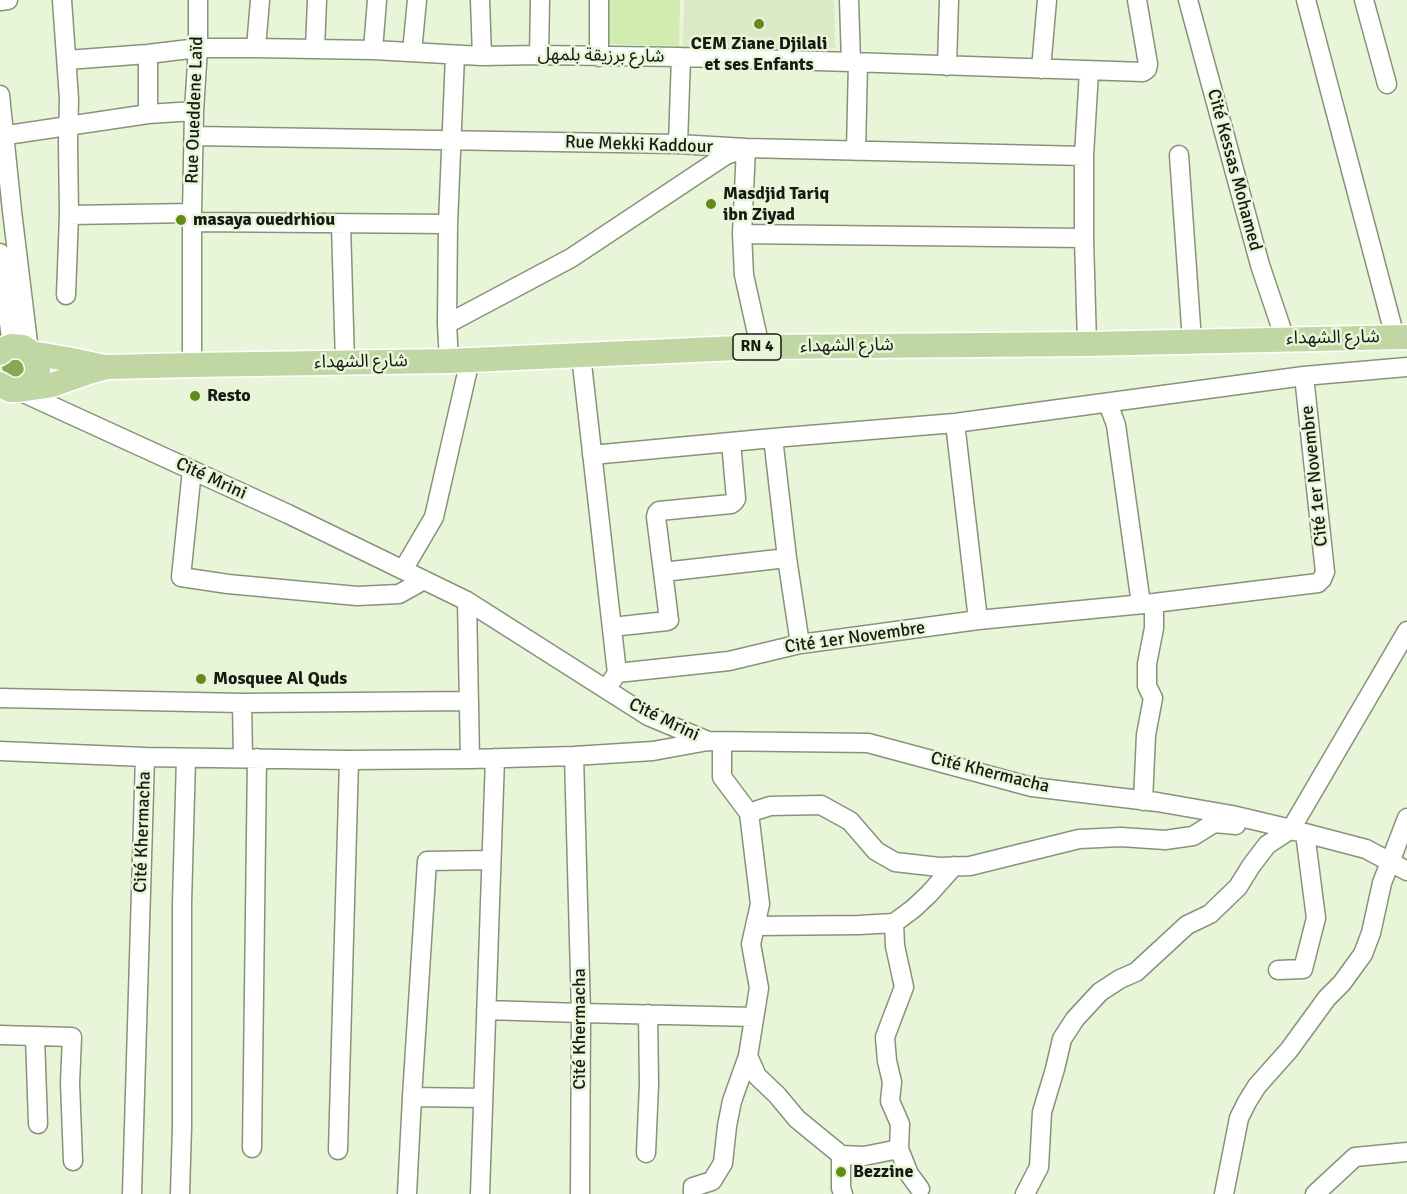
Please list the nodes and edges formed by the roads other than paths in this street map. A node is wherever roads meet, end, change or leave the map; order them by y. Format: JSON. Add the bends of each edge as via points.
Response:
{"nodes":[{"id":1,"x":8,"y":0,"type":"edge"},
{"id":2,"x":62,"y":0,"type":"edge"},
{"id":3,"x":198,"y":0,"type":"edge"},
{"id":4,"x":260,"y":0,"type":"edge"},
{"id":5,"x":316,"y":0,"type":"edge"},
{"id":6,"x":377,"y":0,"type":"edge"},
{"id":7,"x":417,"y":0,"type":"edge"},
{"id":8,"x":480,"y":0,"type":"edge"},
{"id":9,"x":540,"y":0,"type":"edge"},
{"id":10,"x":599,"y":0,"type":"edge"},
{"id":11,"x":849,"y":0,"type":"edge"},
{"id":12,"x":950,"y":0,"type":"edge"},
{"id":13,"x":1047,"y":0,"type":"edge"},
{"id":14,"x":1137,"y":0,"type":"edge"},
{"id":15,"x":1188,"y":0,"type":"edge"},
{"id":16,"x":1306,"y":0,"type":"edge"},
{"id":17,"x":1364,"y":0,"type":"edge"},
{"id":18,"x":0,"y":1,"type":"edge"},
{"id":19,"x":198,"y":48,"type":"junction"},
{"id":20,"x":256,"y":48,"type":"junction"},
{"id":21,"x":315,"y":49,"type":"junction"},
{"id":22,"x":373,"y":50,"type":"junction"},
{"id":23,"x":412,"y":52,"type":"junction"},
{"id":24,"x":148,"y":54,"type":"junction"},
{"id":25,"x":454,"y":55,"type":"junction"},
{"id":26,"x":539,"y":55,"type":"junction"},
{"id":27,"x":482,"y":56,"type":"junction"},
{"id":28,"x":599,"y":57,"type":"junction"},
{"id":29,"x":681,"y":57,"type":"junction"},
{"id":30,"x":67,"y":60,"type":"junction"},
{"id":31,"x":855,"y":62,"type":"junction"},
{"id":32,"x":947,"y":66,"type":"junction"},
{"id":33,"x":1041,"y":69,"type":"junction"},
{"id":34,"x":1089,"y":71,"type":"junction"},
{"id":35,"x":1387,"y":84,"type":"dead end"},
{"id":36,"x":0,"y":95,"type":"edge"},
{"id":37,"x":194,"y":111,"type":"junction"},
{"id":38,"x":148,"y":114,"type":"junction"},
{"id":39,"x":69,"y":126,"type":"junction"},
{"id":40,"x":2,"y":135,"type":"edge"},
{"id":41,"x":195,"y":136,"type":"junction"},
{"id":42,"x":450,"y":141,"type":"junction"},
{"id":43,"x":678,"y":144,"type":"junction"},
{"id":44,"x":746,"y":148,"type":"junction"},
{"id":45,"x":856,"y":151,"type":"junction"},
{"id":46,"x":1179,"y":155,"type":"dead end"},
{"id":47,"x":1084,"y":156,"type":"junction"},
{"id":48,"x":6,"y":212,"type":"edge"},
{"id":49,"x":69,"y":215,"type":"junction"},
{"id":50,"x":192,"y":217,"type":"junction"},
{"id":51,"x":341,"y":224,"type":"junction"},
{"id":52,"x":448,"y":224,"type":"junction"},
{"id":53,"x":742,"y":234,"type":"junction"},
{"id":54,"x":1084,"y":238,"type":"junction"},
{"id":55,"x":0,"y":253,"type":"edge"},
{"id":56,"x":66,"y":296,"type":"dead end"},
{"id":57,"x":447,"y":324,"type":"junction"},
{"id":58,"x":1401,"y":337,"type":"edge"},
{"id":59,"x":1285,"y":339,"type":"junction"},
{"id":60,"x":1192,"y":341,"type":"junction"},
{"id":61,"x":1088,"y":344,"type":"junction"},
{"id":62,"x":760,"y":347,"type":"junction"},
{"id":63,"x":11,"y":349,"type":"edge"},
{"id":64,"x":581,"y":355,"type":"junction"},
{"id":65,"x":460,"y":361,"type":"junction"},
{"id":66,"x":345,"y":363,"type":"junction"},
{"id":67,"x":192,"y":365,"type":"junction"},
{"id":68,"x":107,"y":367,"type":"junction"},
{"id":69,"x":1407,"y":367,"type":"edge"},
{"id":70,"x":1304,"y":376,"type":"junction"},
{"id":71,"x":9,"y":387,"type":"edge"},
{"id":72,"x":1108,"y":403,"type":"junction"},
{"id":73,"x":956,"y":423,"type":"junction"},
{"id":74,"x":773,"y":438,"type":"junction"},
{"id":75,"x":731,"y":442,"type":"junction"},
{"id":76,"x":592,"y":455,"type":"junction"},
{"id":77,"x":192,"y":470,"type":"junction"},
{"id":78,"x":787,"y":558,"type":"junction"},
{"id":79,"x":404,"y":570,"type":"junction"},
{"id":80,"x":663,"y":572,"type":"junction"},
{"id":81,"x":424,"y":580,"type":"junction"},
{"id":82,"x":467,"y":601,"type":"junction"},
{"id":83,"x":1147,"y":603,"type":"junction"},
{"id":84,"x":978,"y":620,"type":"junction"},
{"id":85,"x":612,"y":627,"type":"junction"},
{"id":86,"x":1407,"y":631,"type":"edge"},
{"id":87,"x":800,"y":644,"type":"junction"},
{"id":88,"x":617,"y":673,"type":"junction"},
{"id":89,"x":606,"y":688,"type":"junction"},
{"id":90,"x":0,"y":698,"type":"edge"},
{"id":91,"x":469,"y":701,"type":"junction"},
{"id":92,"x":242,"y":703,"type":"junction"},
{"id":93,"x":715,"y":742,"type":"junction"},
{"id":94,"x":0,"y":751,"type":"edge"},
{"id":95,"x":574,"y":756,"type":"junction"},
{"id":96,"x":145,"y":758,"type":"junction"},
{"id":97,"x":186,"y":758,"type":"junction"},
{"id":98,"x":250,"y":758,"type":"junction"},
{"id":99,"x":495,"y":758,"type":"junction"},
{"id":100,"x":470,"y":759,"type":"junction"},
{"id":101,"x":349,"y":760,"type":"junction"},
{"id":102,"x":1143,"y":801,"type":"junction"},
{"id":103,"x":749,"y":813,"type":"junction"},
{"id":104,"x":1407,"y":818,"type":"edge"},
{"id":105,"x":1298,"y":831,"type":"junction"},
{"id":106,"x":491,"y":860,"type":"junction"},
{"id":107,"x":1390,"y":861,"type":"junction"},
{"id":108,"x":954,"y":866,"type":"junction"},
{"id":109,"x":1407,"y":871,"type":"edge"},
{"id":110,"x":894,"y":923,"type":"junction"},
{"id":111,"x":755,"y":926,"type":"junction"},
{"id":112,"x":1278,"y":970,"type":"dead end"},
{"id":113,"x":486,"y":1010,"type":"junction"},
{"id":114,"x":581,"y":1013,"type":"junction"},
{"id":115,"x":648,"y":1014,"type":"junction"},
{"id":116,"x":754,"y":1017,"type":"junction"},
{"id":117,"x":0,"y":1035,"type":"edge"},
{"id":118,"x":35,"y":1036,"type":"junction"},
{"id":119,"x":748,"y":1056,"type":"junction"},
{"id":120,"x":412,"y":1097,"type":"junction"},
{"id":121,"x":483,"y":1098,"type":"junction"},
{"id":122,"x":38,"y":1124,"type":"dead end"},
{"id":123,"x":252,"y":1148,"type":"dead end"},
{"id":124,"x":899,"y":1149,"type":"junction"},
{"id":125,"x":338,"y":1150,"type":"dead end"},
{"id":126,"x":1407,"y":1152,"type":"edge"},
{"id":127,"x":645,"y":1153,"type":"dead end"},
{"id":128,"x":842,"y":1155,"type":"junction"},
{"id":129,"x":73,"y":1161,"type":"dead end"},
{"id":130,"x":922,"y":1192,"type":"edge"},
{"id":131,"x":132,"y":1194,"type":"edge"},
{"id":132,"x":180,"y":1194,"type":"edge"},
{"id":133,"x":407,"y":1194,"type":"edge"},
{"id":134,"x":480,"y":1194,"type":"edge"},
{"id":135,"x":579,"y":1194,"type":"edge"},
{"id":136,"x":693,"y":1194,"type":"edge"},
{"id":137,"x":843,"y":1194,"type":"edge"},
{"id":138,"x":1025,"y":1194,"type":"edge"},
{"id":139,"x":1224,"y":1194,"type":"edge"},
{"id":140,"x":1315,"y":1194,"type":"edge"}],
"edges":[{"from":1,"to":18,"type":"street"},
{"from":2,"to":30,"type":"street"},
{"from":3,"to":19,"type":"street","name":"Rue Oueddene Laïd"},
{"from":4,"to":20,"type":"street"},
{"from":5,"to":21,"type":"street"},
{"from":6,"to":22,"type":"street"},
{"from":7,"to":23,"type":"street"},
{"from":8,"to":27,"type":"street"},
{"from":9,"to":26,"type":"street"},
{"from":10,"to":28,"type":"street"},
{"from":11,"to":31,"type":"street"},
{"from":12,"to":32,"type":"street"},
{"from":13,"to":33,"type":"street"},
{"from":14,"to":34,"type":"street","name":"شارع برزيقة بلمهل","via":[[1147,69]]},
{"from":15,"to":59,"type":"street","name":"Cité Kessas Mohamed","via":[[1260,265]]},
{"from":16,"to":58,"type":"street"},
{"from":17,"to":35,"type":"street"},
{"from":19,"to":20,"type":"street","name":"شارع برزيقة بلمهل"},
{"from":19,"to":24,"type":"street","name":"شارع برزيقة بلمهل"},
{"from":19,"to":37,"type":"street","name":"Rue Oueddene Laïd"},
{"from":20,"to":21,"type":"street","name":"شارع برزيقة بلمهل"},
{"from":21,"to":22,"type":"street","name":"شارع برزيقة بلمهل"},
{"from":22,"to":23,"type":"street","name":"شارع برزيقة بلمهل"},
{"from":23,"to":25,"type":"street","name":"شارع برزيقة بلمهل"},
{"from":24,"to":30,"type":"street","name":"شارع برزيقة بلمهل"},
{"from":24,"to":38,"type":"street"},
{"from":25,"to":27,"type":"street","name":"شارع برزيقة بلمهل"},
{"from":25,"to":42,"type":"street"},
{"from":26,"to":27,"type":"street","name":"شارع برزيقة بلمهل"},
{"from":26,"to":28,"type":"street","name":"شارع برزيقة بلمهل"},
{"from":28,"to":29,"type":"street","name":"شارع برزيقة بلمهل"},
{"from":29,"to":31,"type":"street","name":"شارع برزيقة بلمهل"},
{"from":29,"to":43,"type":"street"},
{"from":30,"to":39,"type":"street"},
{"from":31,"to":32,"type":"street","name":"شارع برزيقة بلمهل"},
{"from":31,"to":45,"type":"street"},
{"from":32,"to":33,"type":"street","name":"شارع برزيقة بلمهل"},
{"from":33,"to":34,"type":"street","name":"شارع برزيقة بلمهل"},
{"from":34,"to":47,"type":"street"},
{"from":36,"to":40,"type":"street"},
{"from":37,"to":38,"type":"street"},
{"from":37,"to":41,"type":"street","name":"Rue Oueddene Laïd"},
{"from":38,"to":39,"type":"street"},
{"from":39,"to":40,"type":"street"},
{"from":39,"to":49,"type":"street"},
{"from":40,"to":48,"type":"street"},
{"from":41,"to":42,"type":"street","name":"Rue Mekki Kaddour"},
{"from":41,"to":50,"type":"street","name":"Rue Oueddene Laïd"},
{"from":42,"to":43,"type":"street","name":"Rue Mekki Kaddour"},
{"from":42,"to":52,"type":"street"},
{"from":43,"to":44,"type":"street","name":"Rue Mekki Kaddour"},
{"from":44,"to":45,"type":"street","name":"Rue Mekki Kaddour"},
{"from":44,"to":53,"type":"street"},
{"from":44,"to":57,"type":"street","via":[[726,155],[571,258]]},
{"from":45,"to":47,"type":"street","name":"Rue Mekki Kaddour"},
{"from":46,"to":60,"type":"street"},
{"from":47,"to":54,"type":"street"},
{"from":48,"to":63,"type":"street"},
{"from":49,"to":50,"type":"street"},
{"from":49,"to":56,"type":"street"},
{"from":50,"to":51,"type":"street"},
{"from":50,"to":67,"type":"street","name":"Rue Oueddene Laïd"},
{"from":51,"to":52,"type":"street"},
{"from":51,"to":66,"type":"street"},
{"from":52,"to":57,"type":"street"},
{"from":53,"to":54,"type":"street"},
{"from":53,"to":62,"type":"street","via":[[744,275]]},
{"from":54,"to":61,"type":"street"},
{"from":55,"to":63,"type":"street"},
{"from":57,"to":65,"type":"street"},
{"from":58,"to":59,"type":"main road","name":"شارع الشهداء","number":"RN 4"},
{"from":59,"to":60,"type":"main road","name":"شارع الشهداء","number":"RN 4"},
{"from":60,"to":61,"type":"main road","name":"شارع الشهداء","number":"RN 4"},
{"from":61,"to":62,"type":"main road","name":"شارع الشهداء","number":"RN 4"},
{"from":62,"to":64,"type":"main road","name":"شارع الشهداء","number":"RN 4"},
{"from":63,"to":68,"type":"main road"},
{"from":63,"to":71,"type":"main road","via":[[35,358],[38,370],[29,386]]},
{"from":64,"to":65,"type":"main road","name":"شارع الشهداء","number":"RN 4"},
{"from":64,"to":76,"type":"street"},
{"from":65,"to":66,"type":"main road","name":"شارع الشهداء","number":"RN 4"},
{"from":65,"to":79,"type":"street","via":[[434,517]]},
{"from":66,"to":67,"type":"main road","name":"شارع الشهداء","number":"RN 4"},
{"from":67,"to":68,"type":"main road","name":"شارع الشهداء","number":"RN 4"},
{"from":68,"to":71,"type":"main road","number":"RN 4","via":[[52,385]]},
{"from":69,"to":70,"type":"street"},
{"from":70,"to":72,"type":"street"},
{"from":70,"to":83,"type":"street","name":"Cité 1er Novembre","via":[[1325,572],[1322,579],[1318,583]]},
{"from":71,"to":77,"type":"street","name":"Cité Mrini"},
{"from":72,"to":73,"type":"street"},
{"from":72,"to":83,"type":"street","via":[[1116,425]]},
{"from":73,"to":74,"type":"street"},
{"from":73,"to":84,"type":"street"},
{"from":74,"to":75,"type":"street"},
{"from":74,"to":78,"type":"street"},
{"from":75,"to":76,"type":"street"},
{"from":75,"to":80,"type":"street","via":[[734,502],[657,513]]},
{"from":76,"to":85,"type":"street"},
{"from":77,"to":79,"type":"street","name":"Cité Mrini"},
{"from":77,"to":81,"type":"street","via":[[181,577],[357,596],[399,594]]},
{"from":78,"to":80,"type":"street"},
{"from":78,"to":87,"type":"street"},
{"from":79,"to":81,"type":"street","name":"Cité Mrini"},
{"from":80,"to":85,"type":"street","via":[[669,620]]},
{"from":81,"to":82,"type":"street","name":"Cité Mrini"},
{"from":82,"to":89,"type":"street","name":"Cité Mrini"},
{"from":82,"to":91,"type":"street"},
{"from":83,"to":84,"type":"street","name":"Cité 1er Novembre"},
{"from":83,"to":102,"type":"street","via":[[1154,628],[1147,664],[1147,686],[1153,698],[1146,735]]},
{"from":84,"to":87,"type":"street","name":"Cité 1er Novembre"},
{"from":85,"to":88,"type":"street"},
{"from":86,"to":105,"type":"street"},
{"from":87,"to":88,"type":"street","name":"Cité 1er Novembre","via":[[729,661]]},
{"from":88,"to":89,"type":"street"},
{"from":89,"to":93,"type":"street","name":"Cité Mrini","via":[[648,716]]},
{"from":90,"to":92,"type":"street"},
{"from":91,"to":92,"type":"street"},
{"from":91,"to":100,"type":"street"},
{"from":92,"to":98,"type":"street"},
{"from":93,"to":95,"type":"street","name":"Cité Khermacha"},
{"from":93,"to":102,"type":"street","name":"Cité Khermacha","via":[[868,743],[1032,787]]},
{"from":93,"to":103,"type":"street","via":[[722,777]]},
{"from":94,"to":96,"type":"street","name":"Cité Khermacha"},
{"from":95,"to":99,"type":"street","name":"Cité Khermacha"},
{"from":95,"to":114,"type":"street","name":"Cité Khermacha"},
{"from":96,"to":97,"type":"street","name":"Cité Khermacha"},
{"from":96,"to":131,"type":"street","name":"Cité Khermacha"},
{"from":97,"to":98,"type":"street","name":"Cité Khermacha"},
{"from":97,"to":132,"type":"street"},
{"from":98,"to":101,"type":"street","name":"Cité Khermacha"},
{"from":98,"to":123,"type":"street"},
{"from":99,"to":100,"type":"street","name":"Cité Khermacha"},
{"from":99,"to":106,"type":"street"},
{"from":100,"to":101,"type":"street","name":"Cité Khermacha"},
{"from":101,"to":125,"type":"street"},
{"from":102,"to":105,"type":"street","name":"Cité Khermacha","via":[[1232,815]]},
{"from":103,"to":108,"type":"street","via":[[770,806],[821,806],[850,821],[876,851],[895,862]]},
{"from":103,"to":111,"type":"street","via":[[759,904]]},
{"from":104,"to":107,"type":"street"},
{"from":105,"to":107,"type":"street","via":[[1366,849]]},
{"from":105,"to":108,"type":"street","via":[[1214,824],[1193,836],[1165,840],[1079,839],[970,866]]},
{"from":105,"to":112,"type":"street","via":[[1316,918],[1303,969]]},
{"from":105,"to":138,"type":"street","via":[[1267,845],[1239,887],[1210,914],[1187,925],[1136,972],[1100,992],[1075,1019],[1062,1039],[1042,1112],[1039,1167]]},
{"from":106,"to":113,"type":"street"},
{"from":106,"to":120,"type":"street","via":[[427,861]]},
{"from":107,"to":109,"type":"street"},
{"from":107,"to":139,"type":"street","via":[[1363,954],[1257,1086],[1239,1118]]},
{"from":108,"to":110,"type":"street","via":[[929,894]]},
{"from":110,"to":111,"type":"street"},
{"from":110,"to":124,"type":"street","via":[[904,987],[885,1037],[892,1082],[890,1101],[900,1124]]},
{"from":111,"to":116,"type":"street","via":[[751,944],[759,988]]},
{"from":113,"to":114,"type":"street"},
{"from":113,"to":121,"type":"street"},
{"from":114,"to":115,"type":"street"},
{"from":114,"to":135,"type":"street","name":"Cité Khermacha"},
{"from":115,"to":116,"type":"street"},
{"from":115,"to":127,"type":"street"},
{"from":116,"to":119,"type":"street"},
{"from":117,"to":118,"type":"street"},
{"from":118,"to":122,"type":"street"},
{"from":118,"to":129,"type":"street","via":[[72,1037]]},
{"from":119,"to":128,"type":"street","via":[[757,1076],[797,1119]]},
{"from":119,"to":136,"type":"street","via":[[732,1101],[723,1163],[712,1181],[693,1187]]},
{"from":120,"to":121,"type":"street"},
{"from":120,"to":133,"type":"street"},
{"from":121,"to":134,"type":"street"},
{"from":124,"to":128,"type":"street","via":[[864,1156]]},
{"from":124,"to":130,"type":"street"},
{"from":126,"to":140,"type":"street","via":[[1355,1157]]},
{"from":128,"to":137,"type":"street"}]}
